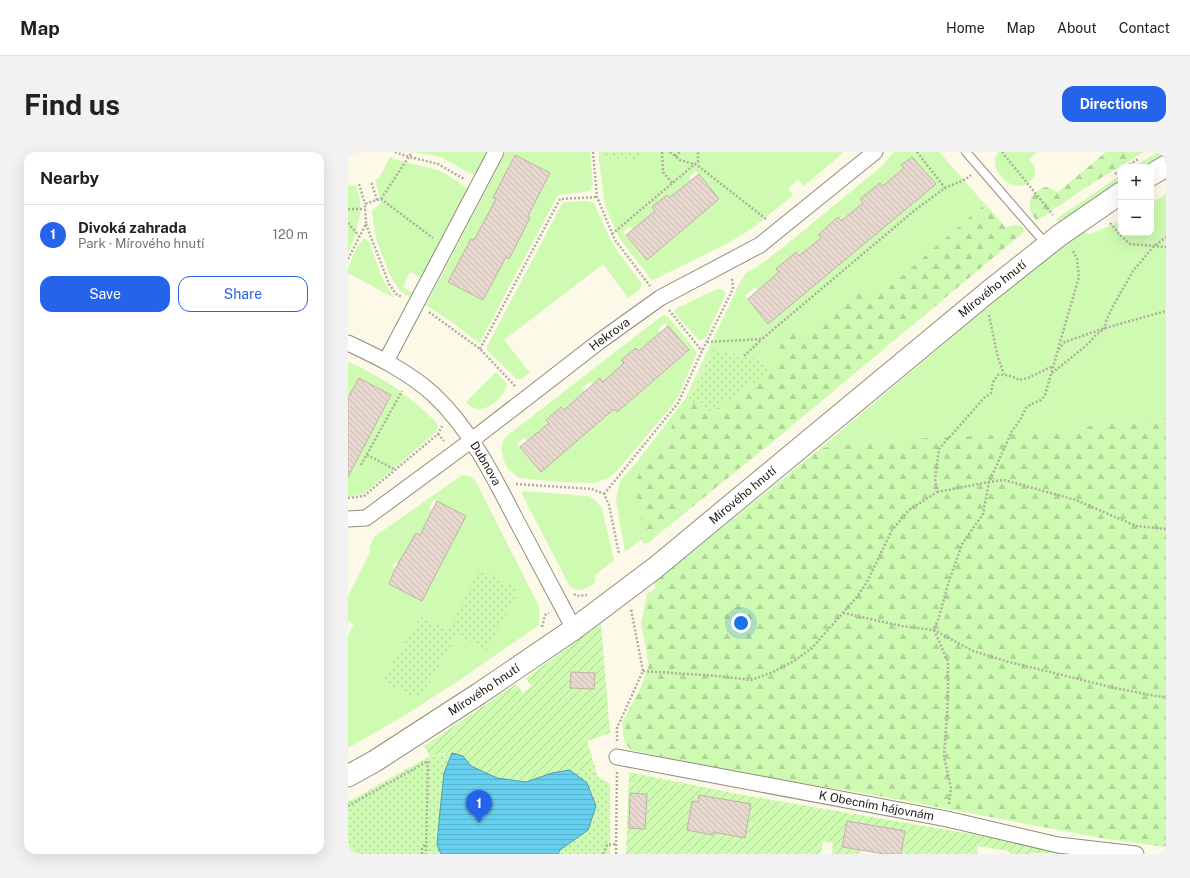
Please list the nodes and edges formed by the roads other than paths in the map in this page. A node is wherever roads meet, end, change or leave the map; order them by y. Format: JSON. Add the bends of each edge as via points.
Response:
{"nodes":[{"id":1,"x":496,"y":152,"type":"edge"},
{"id":2,"x":875,"y":152,"type":"edge"},
{"id":3,"x":966,"y":152,"type":"edge"},
{"id":4,"x":1166,"y":166,"type":"edge"},
{"id":5,"x":1154,"y":173,"type":"edge"},
{"id":6,"x":1118,"y":195,"type":"edge"},
{"id":7,"x":1047,"y":245,"type":"junction"},
{"id":8,"x":348,"y":343,"type":"edge"},
{"id":9,"x":386,"y":361,"type":"junction"},
{"id":10,"x":472,"y":440,"type":"junction"},
{"id":11,"x":348,"y":519,"type":"edge"},
{"id":12,"x":574,"y":629,"type":"junction"},
{"id":13,"x":617,"y":757,"type":"road end"},
{"id":14,"x":348,"y":776,"type":"edge"},
{"id":15,"x":1136,"y":854,"type":"edge"}],
"edges":[{"from":1,"to":9,"type":"street"},
{"from":2,"to":10,"type":"street","name":"Hekrova","via":[[760,245],[660,298]]},
{"from":3,"to":7,"type":"lane"},
{"from":4,"to":5,"type":"main road"},
{"from":6,"to":7,"type":"main road","name":"Mírového hnutí"},
{"from":7,"to":12,"type":"main road","name":"Mírového hnutí","via":[[655,568]]},
{"from":8,"to":9,"type":"street","name":"Dubnova"},
{"from":9,"to":10,"type":"street","name":"Dubnova","via":[[432,393],[451,412]]},
{"from":10,"to":11,"type":"street","name":"Hekrova","via":[[366,518]]},
{"from":10,"to":12,"type":"street","name":"Dubnova"},
{"from":12,"to":14,"type":"main road","name":"Mírového hnutí","via":[[480,693]]},
{"from":13,"to":15,"type":"street","name":"K Obecním hájovnám","via":[[947,819],[1058,845]]}]}
